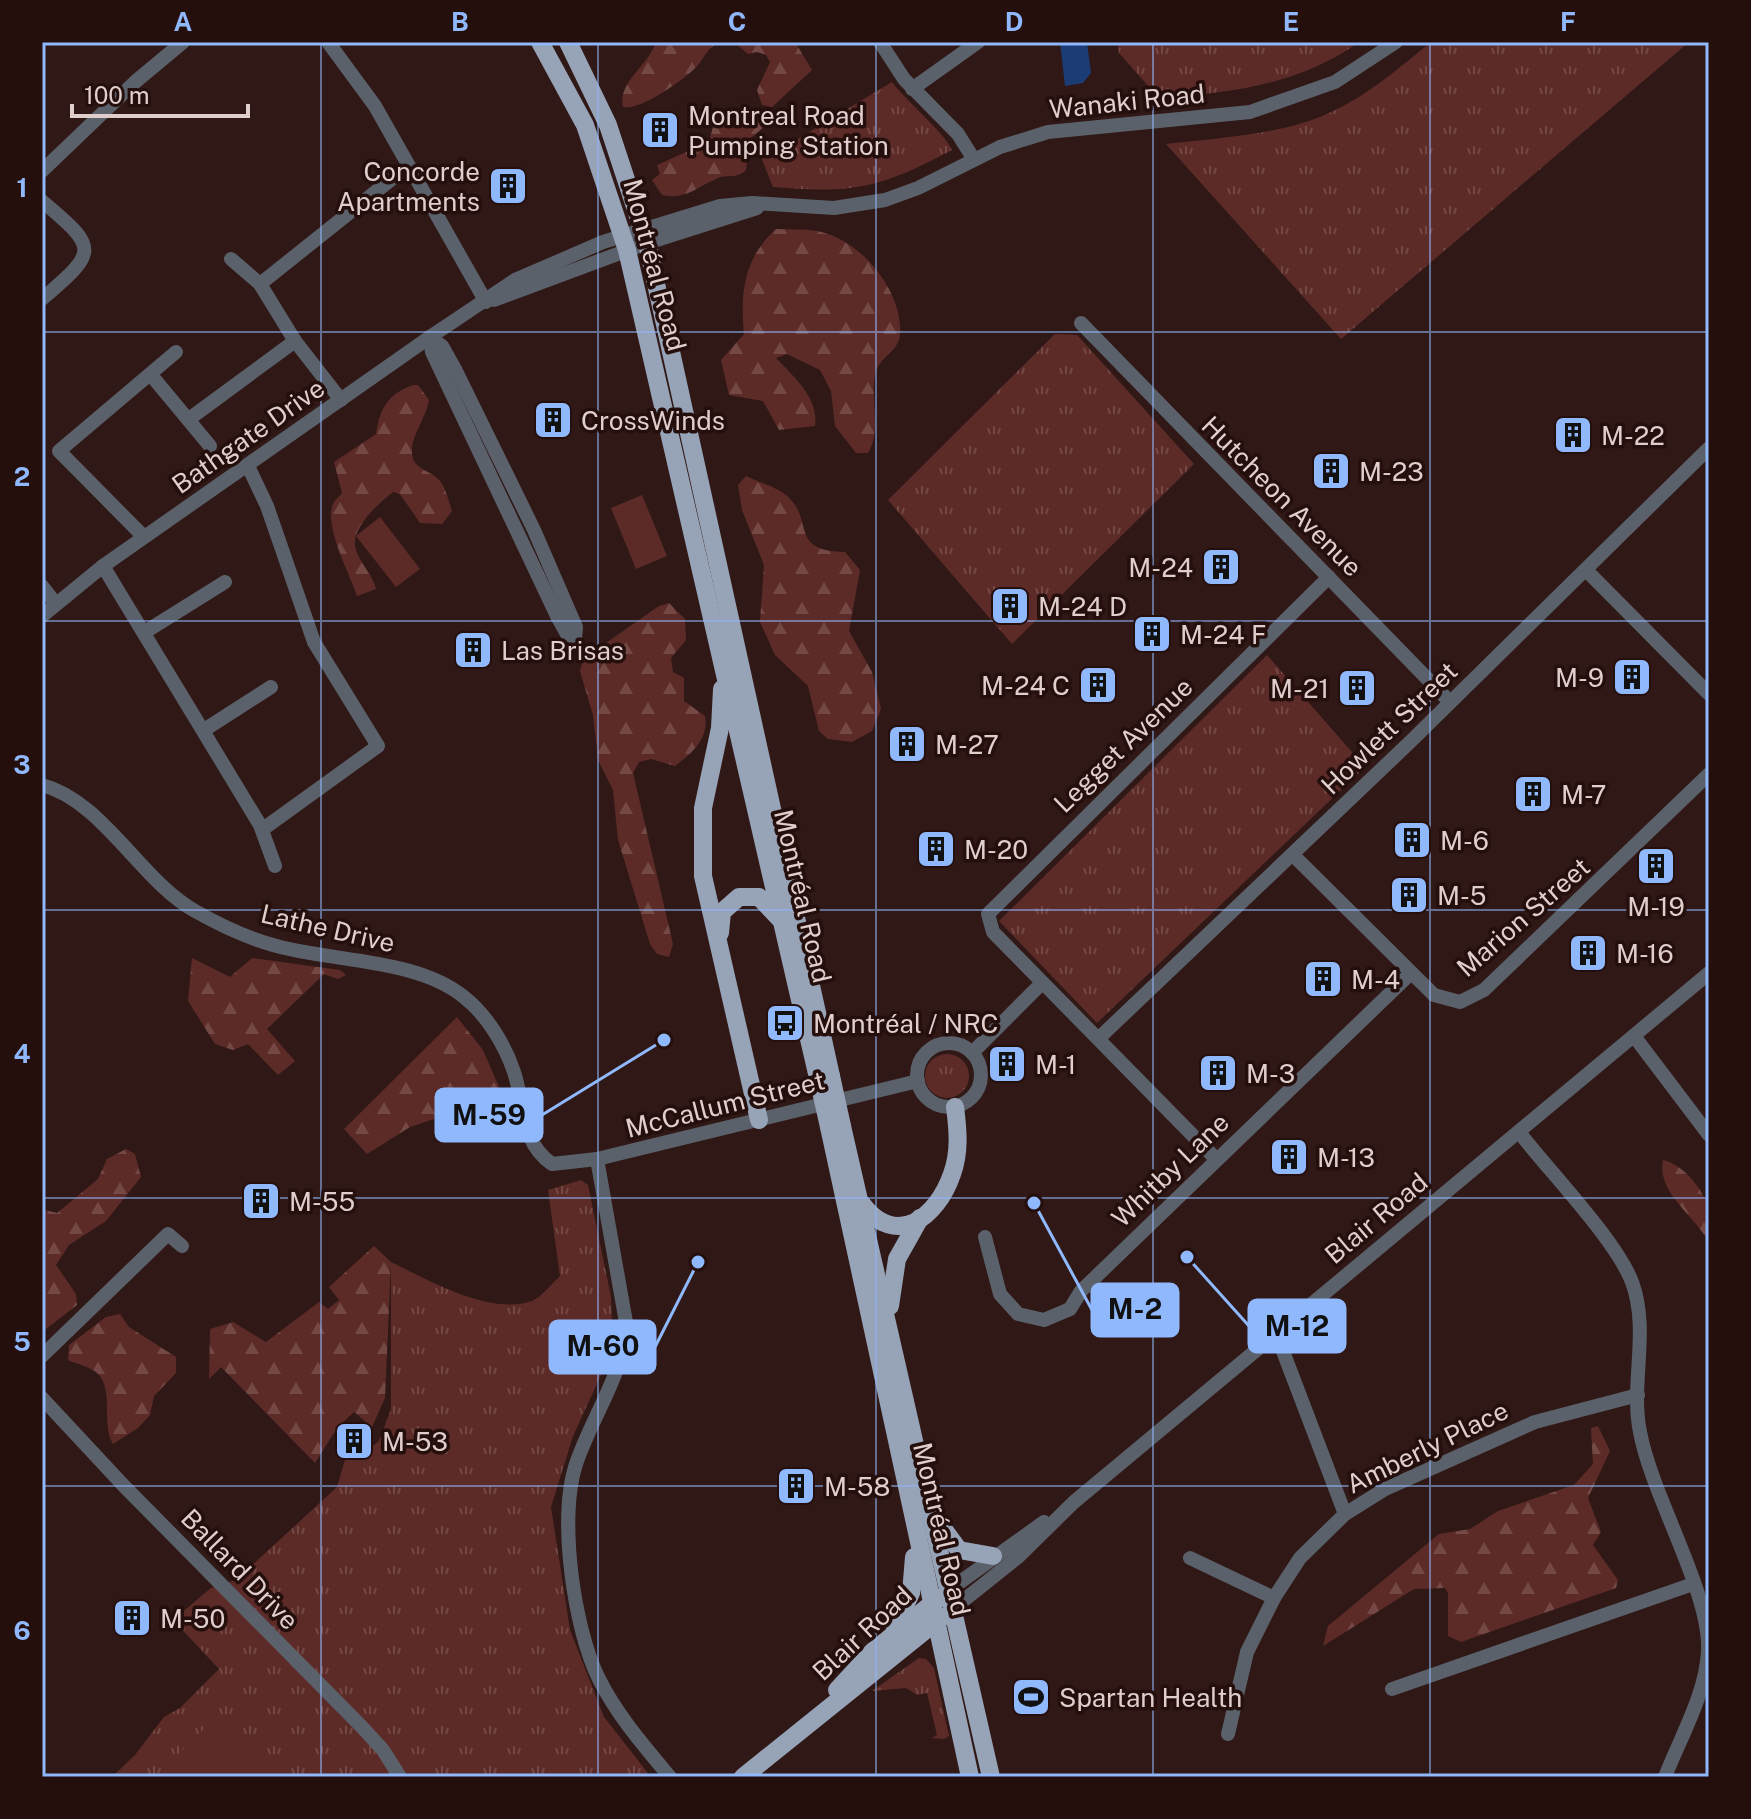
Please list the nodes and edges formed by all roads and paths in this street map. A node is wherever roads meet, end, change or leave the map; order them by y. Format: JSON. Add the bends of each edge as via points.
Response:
{"nodes":[{"id":1,"x":183,"y":42,"type":"edge"},
{"id":2,"x":328,"y":42,"type":"edge"},
{"id":3,"x":569,"y":42,"type":"edge"},
{"id":4,"x":880,"y":42,"type":"edge"},
{"id":5,"x":978,"y":42,"type":"edge"},
{"id":6,"x":1396,"y":42,"type":"edge"},
{"id":7,"x":545,"y":48,"type":"edge"},
{"id":8,"x":912,"y":89,"type":"junction"},
{"id":9,"x":973,"y":158,"type":"junction"},
{"id":10,"x":408,"y":166,"type":"junction"},
{"id":11,"x":42,"y":171,"type":"edge"},
{"id":12,"x":42,"y":201,"type":"edge"},
{"id":13,"x":645,"y":236,"type":"junction"},
{"id":14,"x":625,"y":243,"type":"junction"},
{"id":15,"x":231,"y":259,"type":"dead end"},
{"id":16,"x":260,"y":284,"type":"junction"},
{"id":17,"x":42,"y":299,"type":"edge"},
{"id":18,"x":486,"y":302,"type":"junction"},
{"id":19,"x":1081,"y":323,"type":"dead end"},
{"id":20,"x":430,"y":337,"type":"junction"},
{"id":21,"x":295,"y":341,"type":"junction"},
{"id":22,"x":176,"y":352,"type":"dead end"},
{"id":23,"x":151,"y":375,"type":"junction"},
{"id":24,"x":341,"y":400,"type":"junction"},
{"id":25,"x":189,"y":419,"type":"junction"},
{"id":26,"x":210,"y":446,"type":"dead end"},
{"id":27,"x":1709,"y":448,"type":"edge"},
{"id":28,"x":248,"y":466,"type":"junction"},
{"id":29,"x":144,"y":537,"type":"junction"},
{"id":30,"x":103,"y":566,"type":"junction"},
{"id":31,"x":1586,"y":570,"type":"junction"},
{"id":32,"x":1329,"y":577,"type":"junction"},
{"id":33,"x":225,"y":582,"type":"dead end"},
{"id":34,"x":42,"y":586,"type":"edge"},
{"id":35,"x":56,"y":604,"type":"junction"},
{"id":36,"x":42,"y":616,"type":"edge"},
{"id":37,"x":145,"y":632,"type":"junction"},
{"id":38,"x":722,"y":658,"type":"junction"},
{"id":39,"x":271,"y":687,"type":"dead end"},
{"id":40,"x":1709,"y":694,"type":"edge"},
{"id":41,"x":1450,"y":702,"type":"junction"},
{"id":42,"x":204,"y":730,"type":"junction"},
{"id":43,"x":1709,"y":774,"type":"edge"},
{"id":44,"x":42,"y":785,"type":"edge"},
{"id":45,"x":263,"y":829,"type":"junction"},
{"id":46,"x":1293,"y":855,"type":"junction"},
{"id":47,"x":275,"y":866,"type":"dead end"},
{"id":48,"x":783,"y":923,"type":"junction"},
{"id":49,"x":720,"y":945,"type":"junction"},
{"id":50,"x":1709,"y":973,"type":"edge"},
{"id":51,"x":1410,"y":974,"type":"junction"},
{"id":52,"x":1042,"y":983,"type":"junction"},
{"id":53,"x":1634,"y":1036,"type":"junction"},
{"id":54,"x":1099,"y":1038,"type":"junction"},
{"id":55,"x":972,"y":1053,"type":"junction"},
{"id":56,"x":824,"y":1077,"type":"junction"},
{"id":57,"x":918,"y":1081,"type":"junction"},
{"id":58,"x":955,"y":1107,"type":"junction"},
{"id":59,"x":759,"y":1120,"type":"junction"},
{"id":60,"x":835,"y":1126,"type":"junction"},
{"id":61,"x":1519,"y":1132,"type":"junction"},
{"id":62,"x":1709,"y":1135,"type":"edge"},
{"id":63,"x":544,"y":1158,"type":"joint"},
{"id":64,"x":597,"y":1159,"type":"junction"},
{"id":65,"x":1216,"y":1159,"type":"junction"},
{"id":66,"x":860,"y":1202,"type":"junction"},
{"id":67,"x":920,"y":1218,"type":"junction"},
{"id":68,"x":985,"y":1237,"type":"dead end"},
{"id":69,"x":182,"y":1246,"type":"dead end"},
{"id":70,"x":891,"y":1337,"type":"junction"},
{"id":71,"x":1273,"y":1338,"type":"junction"},
{"id":72,"x":42,"y":1356,"type":"edge"},
{"id":73,"x":1638,"y":1395,"type":"junction"},
{"id":74,"x":42,"y":1398,"type":"edge"},
{"id":75,"x":1074,"y":1502,"type":"junction"},
{"id":76,"x":911,"y":1506,"type":"junction"},
{"id":77,"x":932,"y":1512,"type":"junction"},
{"id":78,"x":1345,"y":1514,"type":"junction"},
{"id":79,"x":993,"y":1556,"type":"junction"},
{"id":80,"x":1190,"y":1558,"type":"dead end"},
{"id":81,"x":1693,"y":1584,"type":"junction"},
{"id":82,"x":949,"y":1590,"type":"junction"},
{"id":83,"x":1274,"y":1598,"type":"junction"},
{"id":84,"x":954,"y":1608,"type":"junction"},
{"id":85,"x":934,"y":1613,"type":"junction"},
{"id":86,"x":882,"y":1644,"type":"junction"},
{"id":87,"x":1392,"y":1689,"type":"dead end"},
{"id":88,"x":805,"y":1724,"type":"junction"},
{"id":89,"x":1228,"y":1734,"type":"dead end"},
{"id":90,"x":400,"y":1777,"type":"edge"},
{"id":91,"x":670,"y":1777,"type":"edge"},
{"id":92,"x":743,"y":1777,"type":"edge"},
{"id":93,"x":970,"y":1777,"type":"edge"},
{"id":94,"x":991,"y":1777,"type":"edge"},
{"id":95,"x":1665,"y":1777,"type":"edge"}],
"edges":[{"from":1,"to":11,"type":"street"},
{"from":2,"to":10,"type":"street","via":[[375,106]]},
{"from":3,"to":7,"type":"main road"},
{"from":3,"to":13,"type":"main road","name":"Montréal Road","via":[[601,108]]},
{"from":4,"to":8,"type":"street"},
{"from":5,"to":8,"type":"street"},
{"from":6,"to":9,"type":"street","name":"Wanaki Road","via":[[1335,82],[1266,108],[1066,128]]},
{"from":7,"to":14,"type":"main road","name":"Montréal Road","via":[[585,125]]},
{"from":8,"to":9,"type":"street","via":[[958,134]]},
{"from":9,"to":13,"type":"street","name":"Wanaki Road","via":[[918,188],[868,205],[765,206]]},
{"from":10,"to":16,"type":"street"},
{"from":10,"to":18,"type":"street"},
{"from":12,"to":17,"type":"street","via":[[86,244],[82,262]]},
{"from":13,"to":14,"type":"street","name":"Bathgate Drive"},
{"from":13,"to":56,"type":"main road","name":"Montréal Road"},
{"from":14,"to":18,"type":"street","name":"Bathgate Drive","via":[[521,293]]},
{"from":14,"to":38,"type":"main road","name":"Montréal Road"},
{"from":15,"to":16,"type":"street"},
{"from":16,"to":21,"type":"street"},
{"from":18,"to":20,"type":"street","name":"Bathgate Drive"},
{"from":19,"to":32,"type":"street","name":"Hutcheon Avenue"},
{"from":20,"to":20,"type":"street","via":[[472,442],[557,616],[575,638],[576,627],[534,530],[456,371],[442,346]]},
{"from":20,"to":24,"type":"street","name":"Bathgate Drive"},
{"from":21,"to":24,"type":"street"},
{"from":21,"to":25,"type":"street"},
{"from":22,"to":23,"type":"street"},
{"from":23,"to":25,"type":"street"},
{"from":23,"to":29,"type":"street","via":[[59,451]]},
{"from":24,"to":28,"type":"street","name":"Bathgate Drive"},
{"from":25,"to":26,"type":"street"},
{"from":27,"to":31,"type":"street","name":"Howlett Street"},
{"from":28,"to":29,"type":"street","name":"Bathgate Drive"},
{"from":28,"to":45,"type":"street","via":[[314,642],[378,746]]},
{"from":29,"to":30,"type":"street","name":"Bathgate Drive"},
{"from":30,"to":35,"type":"street","name":"Bathgate Drive"},
{"from":30,"to":37,"type":"street"},
{"from":31,"to":40,"type":"street"},
{"from":31,"to":41,"type":"street","name":"Howlett Street"},
{"from":32,"to":41,"type":"street","name":"Hutcheon Avenue"},
{"from":32,"to":52,"type":"street","name":"Legget Avenue","via":[[988,914],[993,932]]},
{"from":33,"to":37,"type":"street"},
{"from":34,"to":35,"type":"street"},
{"from":35,"to":36,"type":"street","name":"Bathgate Drive"},
{"from":37,"to":42,"type":"street"},
{"from":38,"to":48,"type":"main road","name":"Montréal Road"},
{"from":38,"to":49,"type":"main road","via":[[721,718],[703,808],[702,851],[707,901]]},
{"from":39,"to":42,"type":"street"},
{"from":41,"to":46,"type":"street","name":"Howlett Street"},
{"from":42,"to":45,"type":"street"},
{"from":43,"to":51,"type":"street","name":"Marion Street","via":[[1484,990],[1460,1002],[1434,995]]},
{"from":44,"to":63,"type":"street","name":"Lathe Drive","via":[[77,802],[195,911],[271,945],[426,975],[460,994],[504,1048],[527,1131]]},
{"from":45,"to":47,"type":"street"},
{"from":46,"to":51,"type":"street","name":"Marion Street"},
{"from":46,"to":54,"type":"street","name":"Howlett Street"},
{"from":48,"to":49,"type":"main road","via":[[759,897],[739,897],[722,912]]},
{"from":48,"to":56,"type":"main road","name":"Montréal Road"},
{"from":49,"to":59,"type":"main road"},
{"from":50,"to":53,"type":"street","name":"Blair Road"},
{"from":51,"to":65,"type":"street","name":"Whitby Lane"},
{"from":52,"to":54,"type":"street","name":"Legget Avenue"},
{"from":52,"to":55,"type":"street"},
{"from":53,"to":61,"type":"street","name":"Blair Road"},
{"from":53,"to":62,"type":"street"},
{"from":54,"to":65,"type":"street","name":"Legget Avenue"},
{"from":55,"to":57,"type":"street","via":[[953,1043],[935,1046],[922,1057]]},
{"from":55,"to":58,"type":"street","via":[[980,1082],[972,1098]]},
{"from":56,"to":60,"type":"main road","name":"Montréal Road","bridge":true},
{"from":57,"to":58,"type":"street","via":[[933,1103]]},
{"from":57,"to":59,"type":"street","name":"McCallum Street"},
{"from":58,"to":67,"type":"main road","via":[[958,1146],[952,1174]]},
{"from":59,"to":64,"type":"street","name":"McCallum Street"},
{"from":60,"to":66,"type":"main road","name":"Montréal Road"},
{"from":60,"to":76,"type":"main road","name":"Montréal Road"},
{"from":61,"to":71,"type":"street","name":"Blair Road"},
{"from":61,"to":73,"type":"street","via":[[1631,1281],[1639,1310]]},
{"from":63,"to":64,"type":"street","name":"McCallum Street","via":[[560,1165]]},
{"from":64,"to":91,"type":"street","via":[[627,1328],[623,1354],[576,1464],[567,1545],[597,1675],[617,1711]]},
{"from":65,"to":68,"type":"street","name":"Whitby Lane","via":[[1081,1291],[1070,1309],[1044,1320],[1018,1314],[1000,1294]]},
{"from":66,"to":67,"type":"main road","via":[[886,1227]]},
{"from":66,"to":70,"type":"main road","name":"Montréal Road"},
{"from":67,"to":70,"type":"main road","via":[[895,1267]]},
{"from":69,"to":72,"type":"street","via":[[168,1234]]},
{"from":70,"to":77,"type":"main road","name":"Montréal Road"},
{"from":71,"to":75,"type":"street","name":"Blair Road"},
{"from":71,"to":78,"type":"street","via":[[1281,1346]]},
{"from":73,"to":78,"type":"street","name":"Amberly Place","via":[[1535,1422],[1385,1489]]},
{"from":73,"to":81,"type":"street","via":[[1643,1445]]},
{"from":74,"to":90,"type":"street","name":"Ballard Drive","via":[[368,1734]]},
{"from":75,"to":79,"type":"street","name":"Blair Road"},
{"from":75,"to":84,"type":"street","name":"Blair Road","via":[[1018,1557]]},
{"from":76,"to":85,"type":"main road","name":"Montréal Road"},
{"from":76,"to":86,"type":"main road","via":[[911,1593]]},
{"from":77,"to":79,"type":"main road","via":[[959,1550]]},
{"from":77,"to":82,"type":"main road","name":"Montréal Road"},
{"from":78,"to":83,"type":"street","name":"Amberly Place","via":[[1300,1558]]},
{"from":79,"to":82,"type":"street","name":"Blair Road"},
{"from":80,"to":83,"type":"street"},
{"from":81,"to":87,"type":"street"},
{"from":81,"to":95,"type":"street","via":[[1708,1651],[1703,1681]]},
{"from":82,"to":84,"type":"main road","name":"Montréal Road"},
{"from":82,"to":85,"type":"main road","name":"Blair Road"},
{"from":83,"to":89,"type":"street","name":"Amberly Place","via":[[1247,1652]]},
{"from":84,"to":85,"type":"main road","name":"Blair Road"},
{"from":84,"to":94,"type":"main road","name":"Montréal Road"},
{"from":85,"to":86,"type":"main road","name":"Blair Road"},
{"from":85,"to":88,"type":"main road","name":"Blair Road"},
{"from":85,"to":93,"type":"main road","name":"Montréal Road"},
{"from":86,"to":88,"type":"main road","name":"Blair Road"},
{"from":88,"to":92,"type":"main road","name":"Blair Road"}]}
